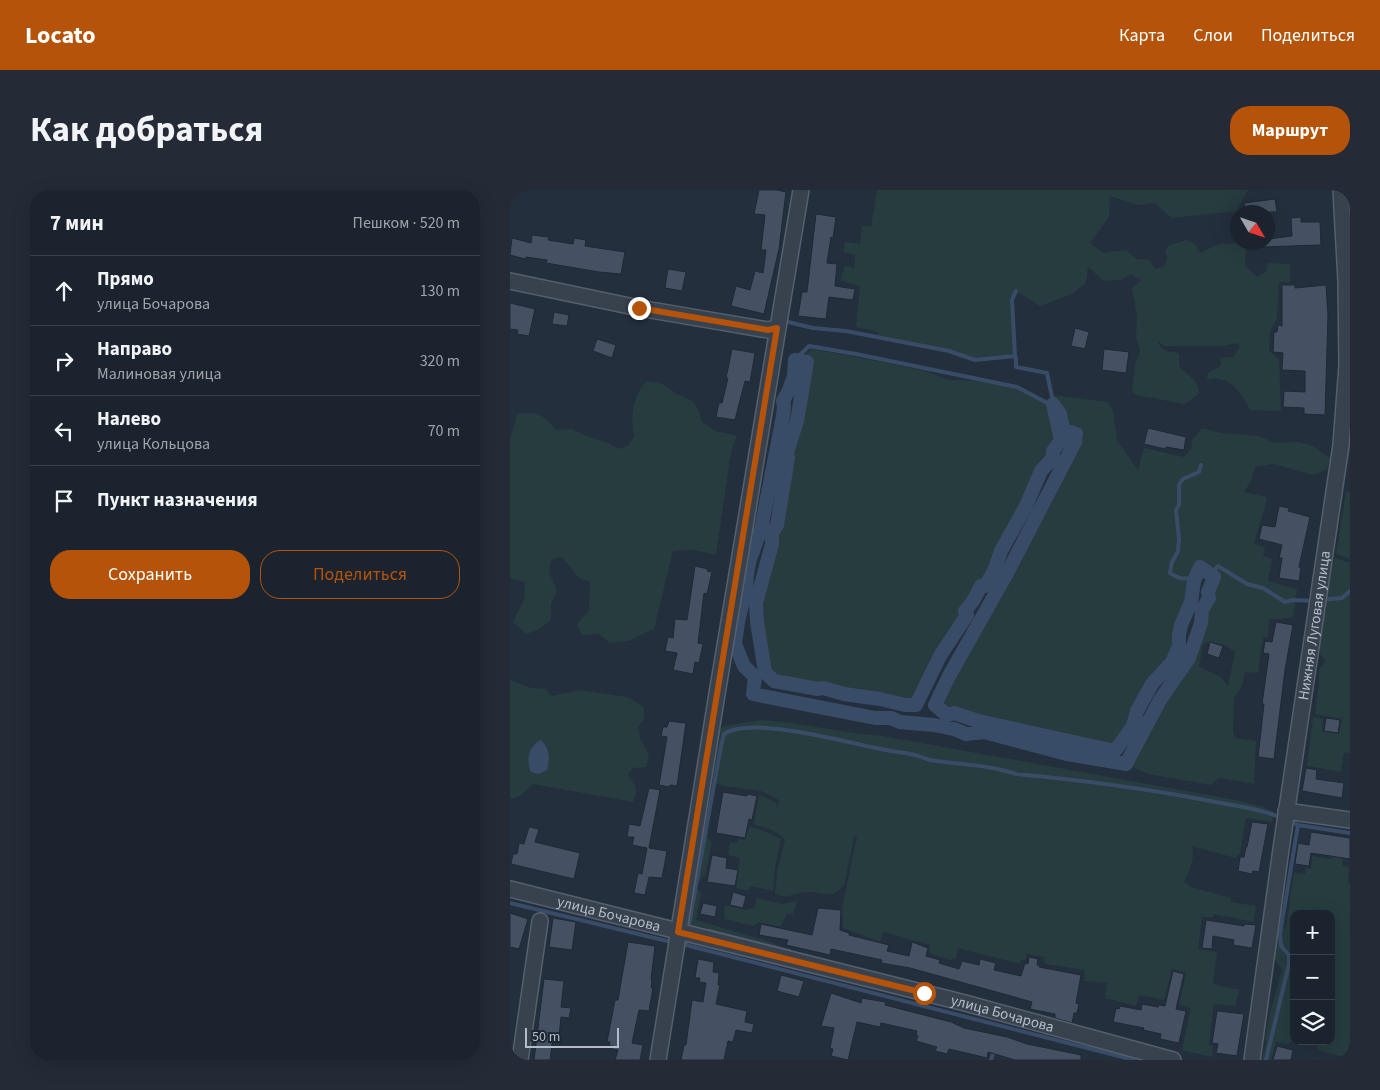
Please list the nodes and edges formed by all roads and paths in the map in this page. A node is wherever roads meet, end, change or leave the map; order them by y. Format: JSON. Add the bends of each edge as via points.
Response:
{"nodes":[{"id":1,"x":801,"y":190,"type":"edge"},
{"id":2,"x":1341,"y":190,"type":"edge"},
{"id":3,"x":510,"y":281,"type":"edge"},
{"id":4,"x":777,"y":328,"type":"junction"},
{"id":5,"x":1344,"y":463,"type":"edge"},
{"id":6,"x":1286,"y":811,"type":"junction"},
{"id":7,"x":1350,"y":820,"type":"edge"},
{"id":8,"x":510,"y":889,"type":"edge"},
{"id":9,"x":540,"y":921,"type":"dead end"},
{"id":10,"x":678,"y":932,"type":"junction"},
{"id":11,"x":520,"y":1060,"type":"edge"},
{"id":12,"x":658,"y":1060,"type":"edge"},
{"id":13,"x":1173,"y":1060,"type":"edge"},
{"id":14,"x":1252,"y":1060,"type":"edge"}],
"edges":[{"from":1,"to":4,"type":"street"},
{"from":2,"to":5,"type":"street","name":"Нижняя Луговая улица","via":[[1346,272]]},
{"from":3,"to":4,"type":"street","via":[[639,308],[768,330]]},
{"from":4,"to":10,"type":"street"},
{"from":5,"to":6,"type":"street","name":"Нижняя Луговая улица"},
{"from":6,"to":7,"type":"street"},
{"from":6,"to":14,"type":"street","name":"Нижняя Луговая улица"},
{"from":8,"to":10,"type":"street","name":"улица Бочарова"},
{"from":9,"to":11,"type":"street"},
{"from":10,"to":12,"type":"street"},
{"from":10,"to":13,"type":"street","name":"улица Бочарова","via":[[965,1003]]}]}
